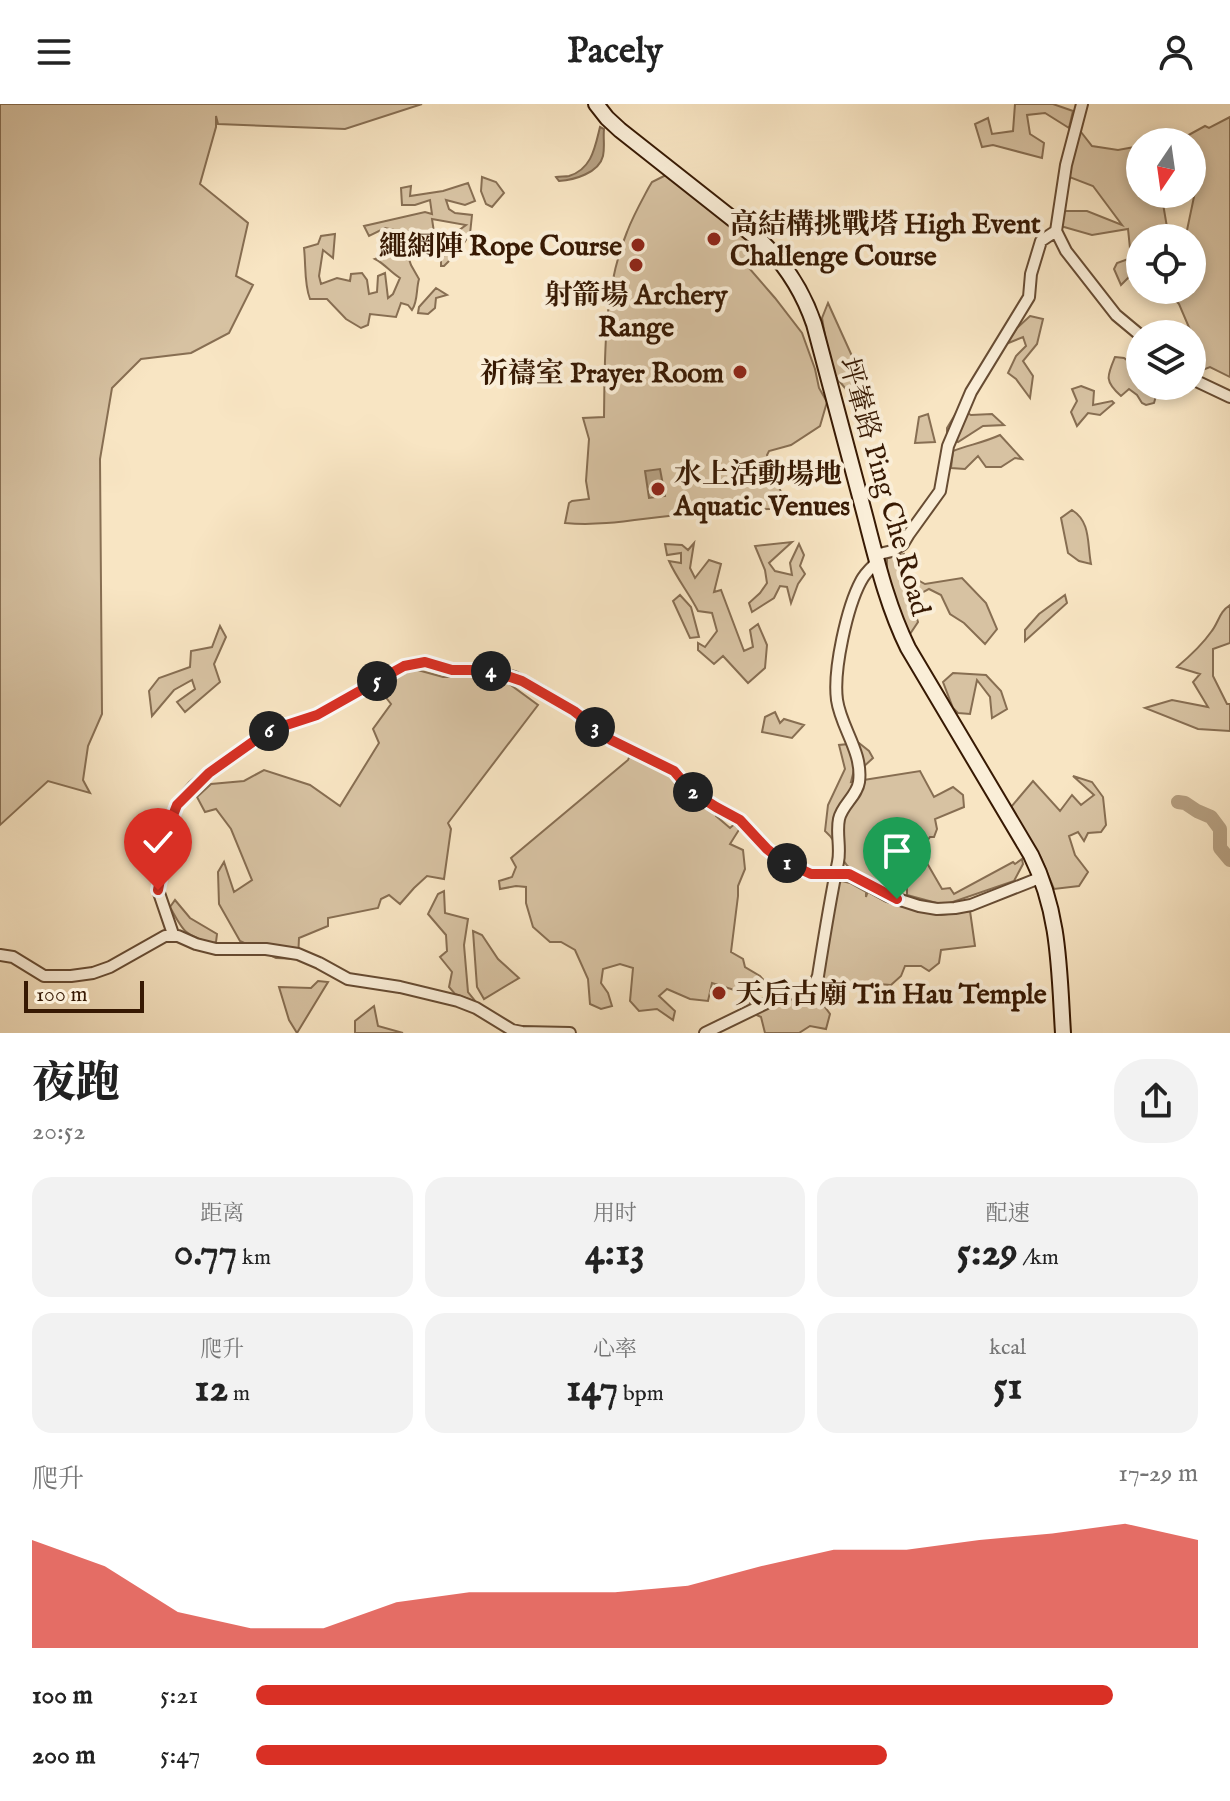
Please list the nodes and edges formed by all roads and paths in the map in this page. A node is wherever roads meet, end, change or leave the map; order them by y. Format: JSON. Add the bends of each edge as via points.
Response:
{"nodes":[{"id":1,"x":596,"y":104,"type":"edge"},
{"id":2,"x":1082,"y":104,"type":"edge"},
{"id":3,"x":1056,"y":231,"type":"junction"},
{"id":4,"x":1126,"y":323,"type":"edge"},
{"id":5,"x":1206,"y":386,"type":"edge"},
{"id":6,"x":1230,"y":397,"type":"edge"},
{"id":7,"x":876,"y":559,"type":"junction"},
{"id":8,"x":834,"y":874,"type":"junction"},
{"id":9,"x":1042,"y":877,"type":"junction"},
{"id":10,"x":173,"y":934,"type":"junction"},
{"id":11,"x":0,"y":955,"type":"edge"},
{"id":12,"x":570,"y":1033,"type":"edge"},
{"id":13,"x":705,"y":1033,"type":"edge"},
{"id":14,"x":1063,"y":1033,"type":"edge"}],
"edges":[{"from":1,"to":7,"type":"street","name":"坪輋路 Ping Che Road","via":[[620,130],[763,243],[796,283],[814,324]]},
{"from":2,"to":3,"type":"street"},
{"from":3,"to":4,"type":"street","via":[[1066,251]]},
{"from":3,"to":7,"type":"street","via":[[1041,241],[1029,297],[971,392],[948,446],[940,491],[903,544]]},
{"from":5,"to":6,"type":"street"},
{"from":7,"to":8,"type":"street","via":[[859,585],[839,661],[838,703],[852,738],[859,779],[839,820]]},
{"from":7,"to":9,"type":"street","name":"坪輋路 Ping Che Road","via":[[908,648]]},
{"from":8,"to":9,"type":"street","via":[[849,874],[910,904],[946,909],[977,903]]},
{"from":8,"to":10,"type":"street","via":[[811,874],[781,860],[740,820],[691,791],[674,771],[611,740],[522,681],[489,670],[452,670],[425,662],[404,666],[317,715],[268,731],[194,786],[172,818],[158,890]]},
{"from":8,"to":13,"type":"street","via":[[815,983]]},
{"from":9,"to":14,"type":"street","name":"坪輋路 Ping Che Road","via":[[1054,921]]},
{"from":10,"to":11,"type":"street","via":[[110,967],[71,976],[44,976]]},
{"from":10,"to":12,"type":"street","via":[[216,949],[298,954],[348,979],[458,1001],[512,1030]]}]}
